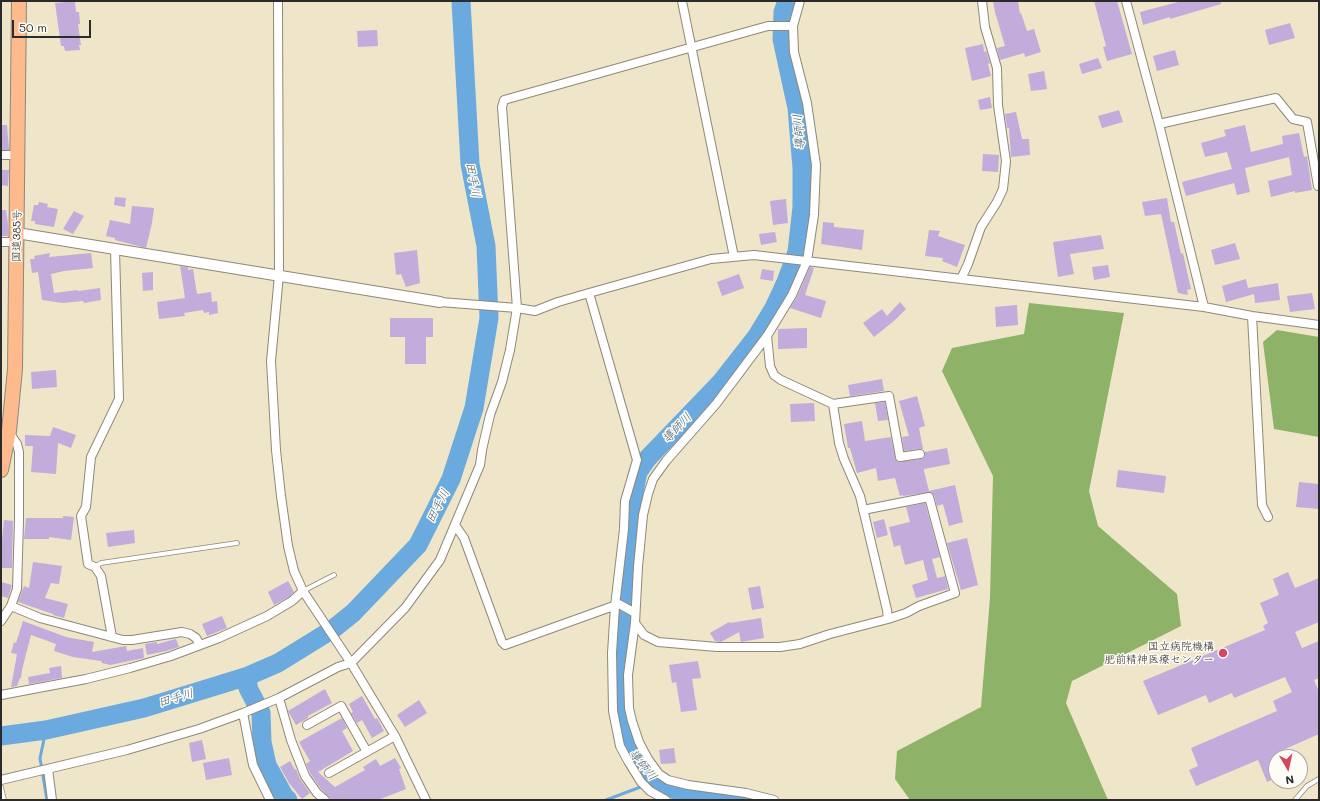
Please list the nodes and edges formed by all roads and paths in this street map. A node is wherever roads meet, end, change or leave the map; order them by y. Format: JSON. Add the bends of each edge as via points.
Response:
{"nodes":[{"id":1,"x":18,"y":1,"type":"edge"},
{"id":2,"x":278,"y":1,"type":"edge"},
{"id":3,"x":682,"y":1,"type":"edge"},
{"id":4,"x":800,"y":1,"type":"edge"},
{"id":5,"x":982,"y":1,"type":"edge"},
{"id":6,"x":1126,"y":1,"type":"edge"},
{"id":7,"x":793,"y":26,"type":"junction"},
{"id":8,"x":692,"y":48,"type":"junction"},
{"id":9,"x":1159,"y":124,"type":"junction"},
{"id":10,"x":1,"y":155,"type":"edge"},
{"id":11,"x":18,"y":155,"type":"junction"},
{"id":12,"x":1319,"y":186,"type":"edge"},
{"id":13,"x":17,"y":237,"type":"junction"},
{"id":14,"x":1,"y":242,"type":"edge"},
{"id":15,"x":114,"y":248,"type":"junction"},
{"id":16,"x":734,"y":257,"type":"junction"},
{"id":17,"x":808,"y":261,"type":"junction"},
{"id":18,"x":279,"y":275,"type":"junction"},
{"id":19,"x":961,"y":279,"type":"junction"},
{"id":20,"x":589,"y":293,"type":"junction"},
{"id":21,"x":440,"y":302,"type":"joint"},
{"id":22,"x":1204,"y":307,"type":"junction"},
{"id":23,"x":517,"y":308,"type":"junction"},
{"id":24,"x":1252,"y":316,"type":"junction"},
{"id":25,"x":1319,"y":325,"type":"edge"},
{"id":26,"x":767,"y":336,"type":"junction"},
{"id":27,"x":833,"y":404,"type":"junction"},
{"id":28,"x":9,"y":431,"type":"junction"},
{"id":29,"x":920,"y":454,"type":"dead end"},
{"id":30,"x":1,"y":470,"type":"edge"},
{"id":31,"x":863,"y":510,"type":"junction"},
{"id":32,"x":1268,"y":517,"type":"dead end"},
{"id":33,"x":454,"y":525,"type":"junction"},
{"id":34,"x":237,"y":543,"type":"dead end"},
{"id":35,"x":95,"y":566,"type":"junction"},
{"id":36,"x":334,"y":575,"type":"dead end"},
{"id":37,"x":305,"y":594,"type":"junction"},
{"id":38,"x":617,"y":605,"type":"junction"},
{"id":39,"x":12,"y":606,"type":"junction"},
{"id":40,"x":635,"y":613,"type":"junction"},
{"id":41,"x":888,"y":619,"type":"junction"},
{"id":42,"x":1,"y":621,"type":"edge"},
{"id":43,"x":635,"y":623,"type":"junction"},
{"id":44,"x":112,"y":637,"type":"junction"},
{"id":45,"x":200,"y":645,"type":"junction"},
{"id":46,"x":349,"y":660,"type":"junction"},
{"id":47,"x":1,"y":695,"type":"edge"},
{"id":48,"x":279,"y":698,"type":"junction"},
{"id":49,"x":244,"y":713,"type":"junction"},
{"id":50,"x":307,"y":725,"type":"dead end"},
{"id":51,"x":394,"y":736,"type":"junction"},
{"id":52,"x":367,"y":752,"type":"junction"},
{"id":53,"x":48,"y":769,"type":"junction"},
{"id":54,"x":329,"y":773,"type":"dead end"},
{"id":55,"x":1319,"y":779,"type":"edge"},
{"id":56,"x":1,"y":780,"type":"edge"},
{"id":57,"x":1,"y":787,"type":"edge"},
{"id":58,"x":4,"y":800,"type":"edge"},
{"id":59,"x":52,"y":800,"type":"edge"},
{"id":60,"x":270,"y":800,"type":"edge"},
{"id":61,"x":325,"y":800,"type":"edge"},
{"id":62,"x":426,"y":800,"type":"edge"},
{"id":63,"x":666,"y":800,"type":"edge"},
{"id":64,"x":774,"y":800,"type":"edge"},
{"id":65,"x":1294,"y":800,"type":"edge"}],
"edges":[{"from":1,"to":11,"type":"highway","name":"国道385号"},
{"from":2,"to":18,"type":"street"},
{"from":3,"to":8,"type":"street"},
{"from":4,"to":7,"type":"street"},
{"from":5,"to":19,"type":"street","via":[[985,27],[997,68],[998,105],[1006,161],[1003,189],[981,227]]},
{"from":6,"to":9,"type":"street"},
{"from":7,"to":8,"type":"street","via":[[768,26]]},
{"from":7,"to":17,"type":"street","via":[[794,52],[808,103],[816,165],[814,216]]},
{"from":8,"to":16,"type":"street"},
{"from":8,"to":23,"type":"street","via":[[504,100],[502,106]]},
{"from":9,"to":12,"type":"street","via":[[1276,98],[1293,119],[1307,122]]},
{"from":9,"to":22,"type":"street"},
{"from":10,"to":11,"type":"street"},
{"from":11,"to":13,"type":"highway","name":"国道385号"},
{"from":13,"to":14,"type":"street"},
{"from":13,"to":15,"type":"street"},
{"from":13,"to":28,"type":"highway","name":"国道385号","via":[[16,369]]},
{"from":15,"to":18,"type":"street"},
{"from":15,"to":35,"type":"street","via":[[119,400],[91,457],[86,506],[81,516],[88,564]]},
{"from":16,"to":17,"type":"street","via":[[754,255]]},
{"from":16,"to":20,"type":"street","via":[[711,259]]},
{"from":17,"to":19,"type":"street"},
{"from":17,"to":26,"type":"street","via":[[792,295]]},
{"from":18,"to":21,"type":"street"},
{"from":18,"to":37,"type":"street","via":[[271,360],[276,450],[288,546],[294,571]]},
{"from":19,"to":22,"type":"street"},
{"from":20,"to":23,"type":"street","via":[[535,312]]},
{"from":20,"to":38,"type":"street","via":[[637,460],[625,501]]},
{"from":21,"to":23,"type":"street"},
{"from":22,"to":24,"type":"street"},
{"from":23,"to":33,"type":"street","via":[[510,350],[490,415],[480,465]]},
{"from":24,"to":25,"type":"street"},
{"from":24,"to":32,"type":"street","via":[[1262,505]]},
{"from":26,"to":27,"type":"street","via":[[770,366],[774,375]]},
{"from":26,"to":40,"type":"street","via":[[716,404],[666,461],[654,479],[643,516]]},
{"from":27,"to":29,"type":"street","via":[[890,396],[900,457]]},
{"from":27,"to":31,"type":"street","via":[[839,443]]},
{"from":28,"to":30,"type":"highway","name":"国道385号"},
{"from":28,"to":39,"type":"street","via":[[19,452],[17,589]]},
{"from":31,"to":41,"type":"street"},
{"from":31,"to":41,"type":"street","via":[[929,497],[955,593]]},
{"from":33,"to":38,"type":"street","via":[[464,538],[502,642],[506,645]]},
{"from":33,"to":46,"type":"street","via":[[440,560],[404,608]]},
{"from":34,"to":35,"type":"lane","via":[[101,563]]},
{"from":35,"to":44,"type":"street","via":[[100,576]]},
{"from":36,"to":37,"type":"lane"},
{"from":37,"to":45,"type":"street","via":[[267,616]]},
{"from":37,"to":46,"type":"street"},
{"from":38,"to":40,"type":"street"},
{"from":38,"to":63,"type":"street","via":[[612,653],[613,711],[620,746],[641,782],[650,791]]},
{"from":39,"to":42,"type":"street"},
{"from":39,"to":44,"type":"street","via":[[40,618]]},
{"from":40,"to":43,"type":"street"},
{"from":41,"to":43,"type":"street","via":[[800,644],[765,648],[658,642],[644,635]]},
{"from":43,"to":64,"type":"street","via":[[628,675],[629,708],[639,742],[659,774],[668,780],[688,785],[746,793]]},
{"from":44,"to":45,"type":"street","via":[[132,640],[182,632],[196,638]]},
{"from":45,"to":47,"type":"street","via":[[130,668],[78,681]]},
{"from":46,"to":48,"type":"street"},
{"from":46,"to":51,"type":"street"},
{"from":48,"to":49,"type":"street"},
{"from":48,"to":61,"type":"street","via":[[304,776],[317,794]]},
{"from":49,"to":53,"type":"street","via":[[128,750]]},
{"from":49,"to":60,"type":"street","via":[[253,765]]},
{"from":50,"to":52,"type":"street","via":[[341,706]]},
{"from":51,"to":52,"type":"street"},
{"from":51,"to":62,"type":"street"},
{"from":52,"to":54,"type":"street"},
{"from":53,"to":56,"type":"street"},
{"from":53,"to":59,"type":"street"},
{"from":55,"to":65,"type":"lane","via":[[1307,786]]},
{"from":57,"to":58,"type":"lane"}]}
